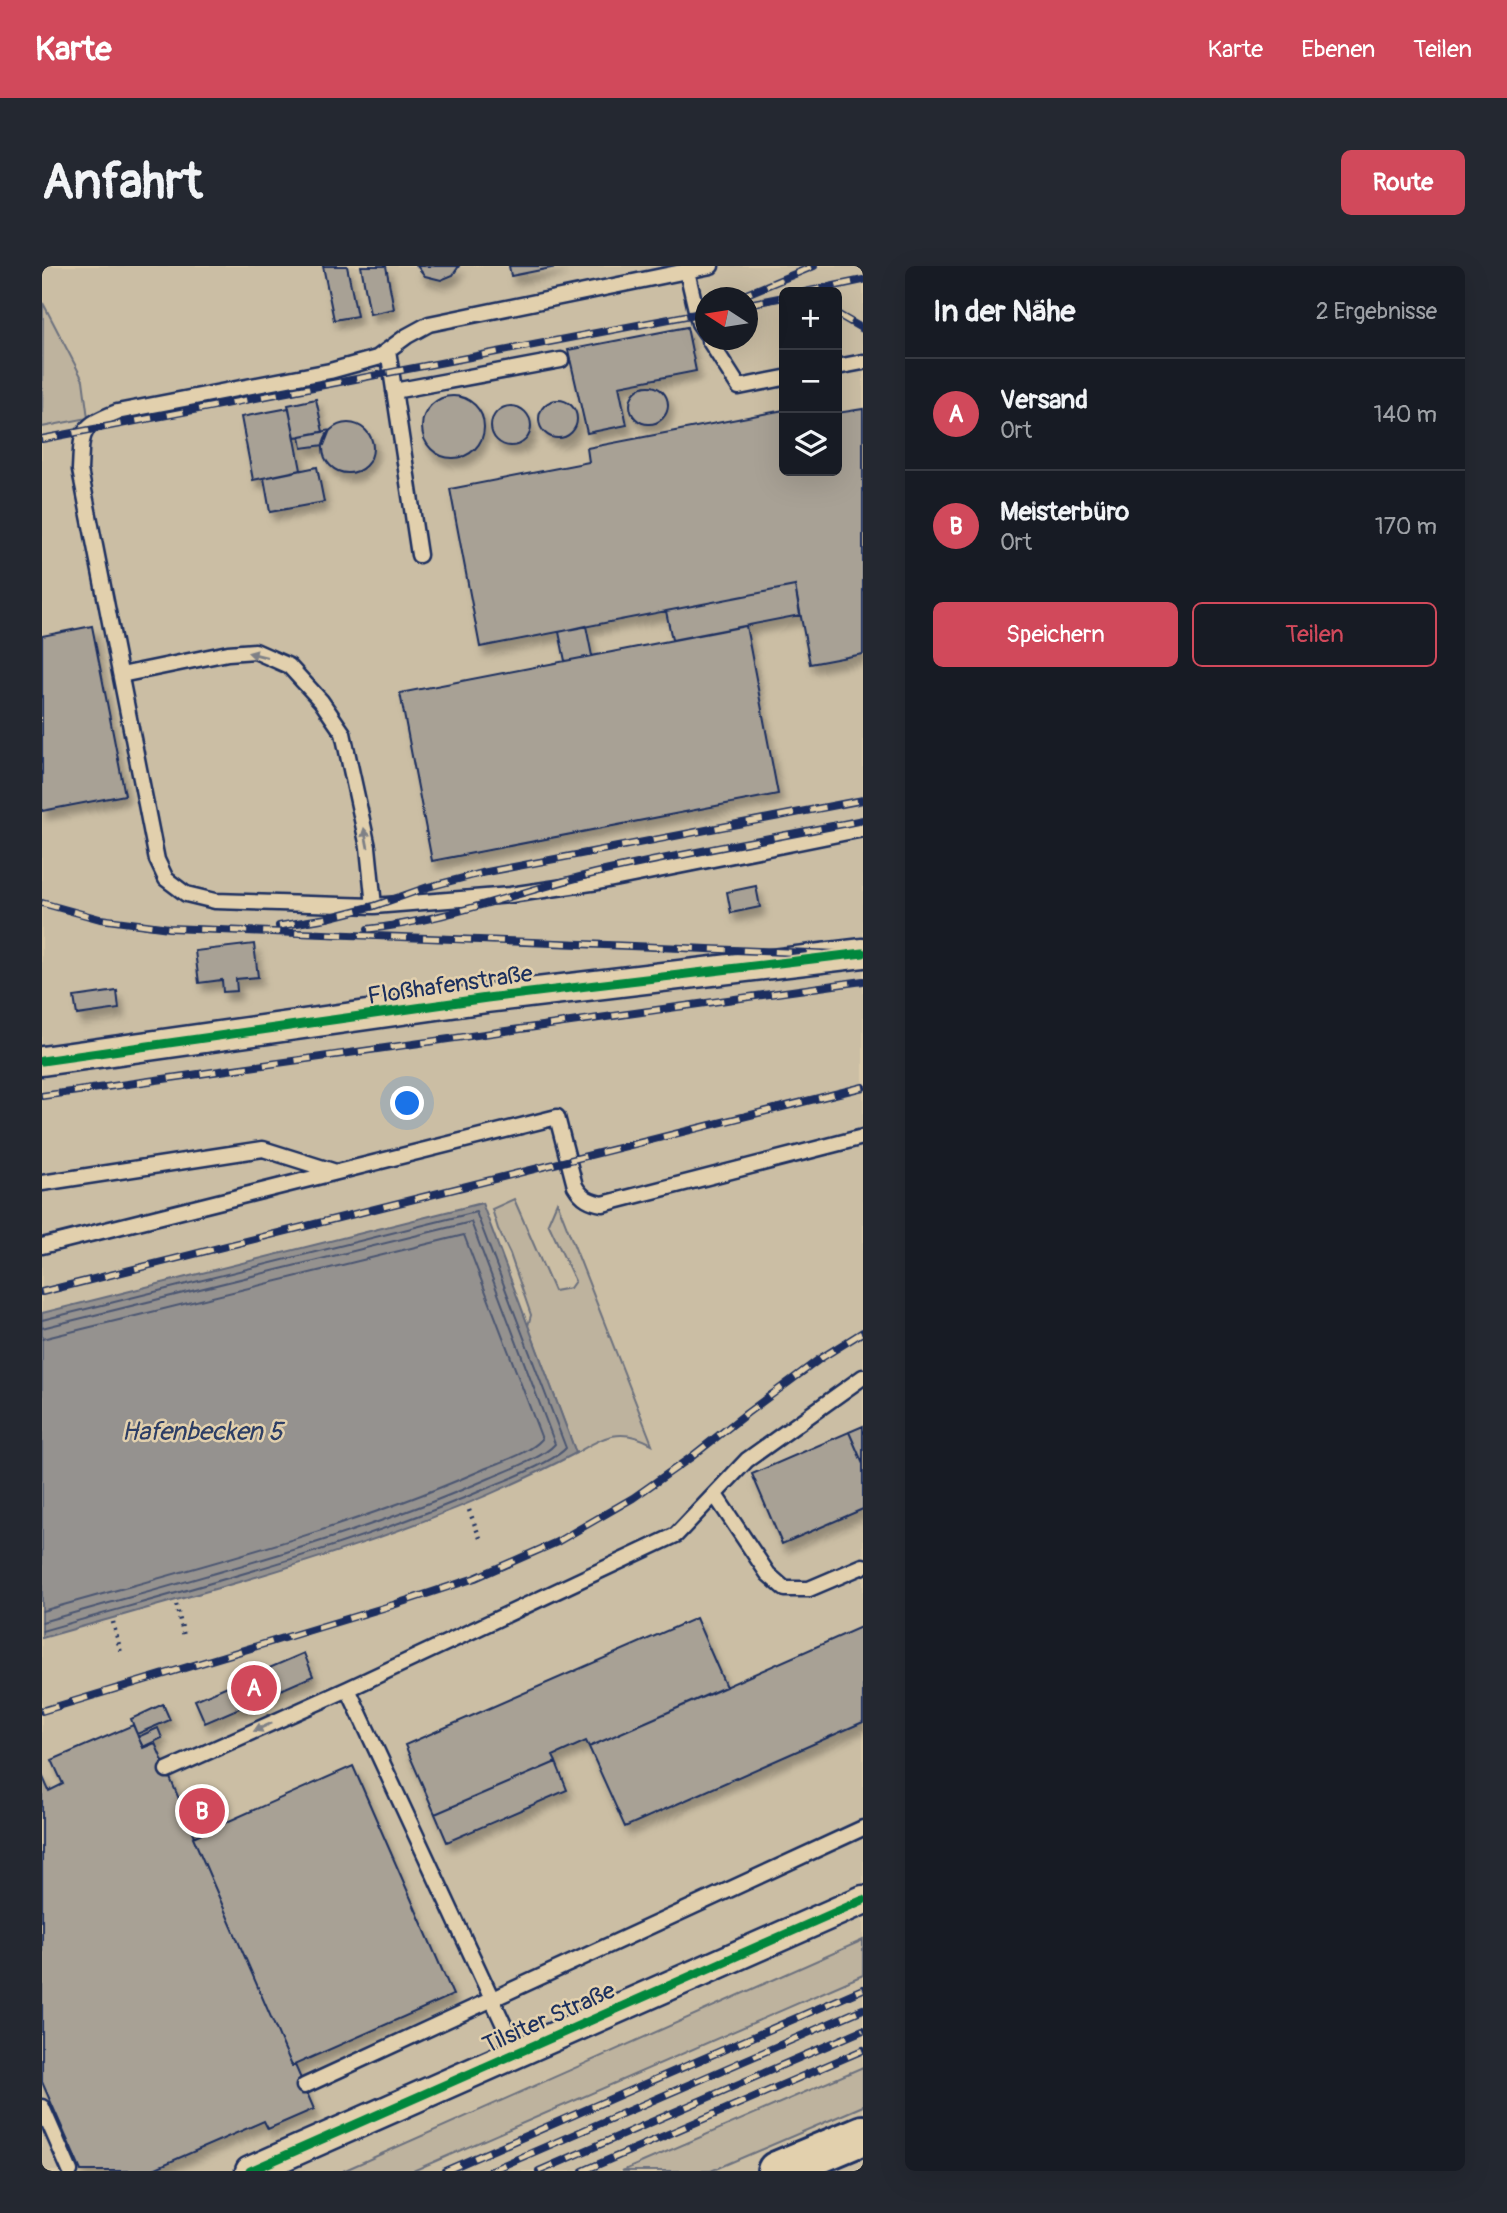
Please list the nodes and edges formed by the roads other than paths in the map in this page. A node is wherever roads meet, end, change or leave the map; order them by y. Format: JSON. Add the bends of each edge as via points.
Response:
{"nodes":[{"id":1,"x":711,"y":266,"type":"edge"},
{"id":2,"x":687,"y":271,"type":"junction"},
{"id":3,"x":695,"y":306,"type":"edge"},
{"id":4,"x":388,"y":350,"type":"junction"},
{"id":5,"x":715,"y":350,"type":"edge"},
{"id":6,"x":561,"y":360,"type":"dead end"},
{"id":7,"x":863,"y":362,"type":"edge"},
{"id":8,"x":842,"y":366,"type":"edge"},
{"id":9,"x":779,"y":379,"type":"edge"},
{"id":10,"x":394,"y":391,"type":"junction"},
{"id":11,"x":419,"y":555,"type":"dead end"},
{"id":12,"x":121,"y":675,"type":"junction"},
{"id":13,"x":863,"y":829,"type":"edge"},
{"id":14,"x":374,"y":906,"type":"junction"},
{"id":15,"x":863,"y":953,"type":"edge"},
{"id":16,"x":42,"y":1061,"type":"edge"},
{"id":17,"x":863,"y":1137,"type":"edge"},
{"id":18,"x":337,"y":1172,"type":"junction"},
{"id":19,"x":42,"y":1183,"type":"edge"},
{"id":20,"x":42,"y":1246,"type":"edge"},
{"id":21,"x":863,"y":1377,"type":"edge"},
{"id":22,"x":715,"y":1495,"type":"junction"},
{"id":23,"x":863,"y":1566,"type":"edge"},
{"id":24,"x":348,"y":1689,"type":"junction"},
{"id":25,"x":167,"y":1770,"type":"dead end"},
{"id":26,"x":863,"y":1828,"type":"edge"},
{"id":27,"x":863,"y":1900,"type":"edge"},
{"id":28,"x":493,"y":2000,"type":"junction"},
{"id":29,"x":517,"y":2053,"type":"junction"},
{"id":30,"x":304,"y":2086,"type":"dead end"},
{"id":31,"x":42,"y":2107,"type":"edge"},
{"id":32,"x":863,"y":2135,"type":"edge"},
{"id":33,"x":70,"y":2171,"type":"edge"},
{"id":34,"x":250,"y":2171,"type":"edge"},
{"id":35,"x":777,"y":2171,"type":"edge"}],
"edges":[{"from":1,"to":2,"type":"lane"},
{"from":2,"to":3,"type":"lane"},
{"from":2,"to":4,"type":"lane","via":[[429,324]]},
{"from":4,"to":10,"type":"lane"},
{"from":4,"to":12,"type":"lane","via":[[377,358],[330,371],[117,412],[94,421],[84,432],[80,470]]},
{"from":5,"to":9,"type":"lane","via":[[739,387]]},
{"from":6,"to":10,"type":"lane"},
{"from":7,"to":8,"type":"lane"},
{"from":10,"to":11,"type":"lane"},
{"from":12,"to":14,"type":"lane","via":[[157,860],[166,879],[186,894],[215,901]]},
{"from":14,"to":12,"type":"lane","one_way":true,"via":[[368,847],[344,733],[289,666],[256,651]]},
{"from":13,"to":14,"type":"lane","via":[[598,882],[510,895]]},
{"from":15,"to":16,"type":"street","name":"Floßhafenstraße","via":[[487,998]]},
{"from":17,"to":18,"type":"lane","via":[[603,1204],[590,1202],[575,1186],[557,1117]]},
{"from":18,"to":19,"type":"lane","via":[[263,1149]]},
{"from":18,"to":20,"type":"lane"},
{"from":21,"to":22,"type":"lane","via":[[747,1460]]},
{"from":22,"to":23,"type":"lane","via":[[768,1574],[785,1588],[809,1589]]},
{"from":22,"to":24,"type":"lane","via":[[676,1535]]},
{"from":24,"to":25,"type":"lane","one_way":true},
{"from":24,"to":28,"type":"lane"},
{"from":26,"to":28,"type":"lane"},
{"from":27,"to":29,"type":"street","name":"Tilsiter Straße"},
{"from":28,"to":29,"type":"lane"},
{"from":28,"to":30,"type":"lane"},
{"from":29,"to":34,"type":"street","name":"Tilsiter Straße"},
{"from":31,"to":33,"type":"lane"},
{"from":32,"to":35,"type":"main road"}]}
